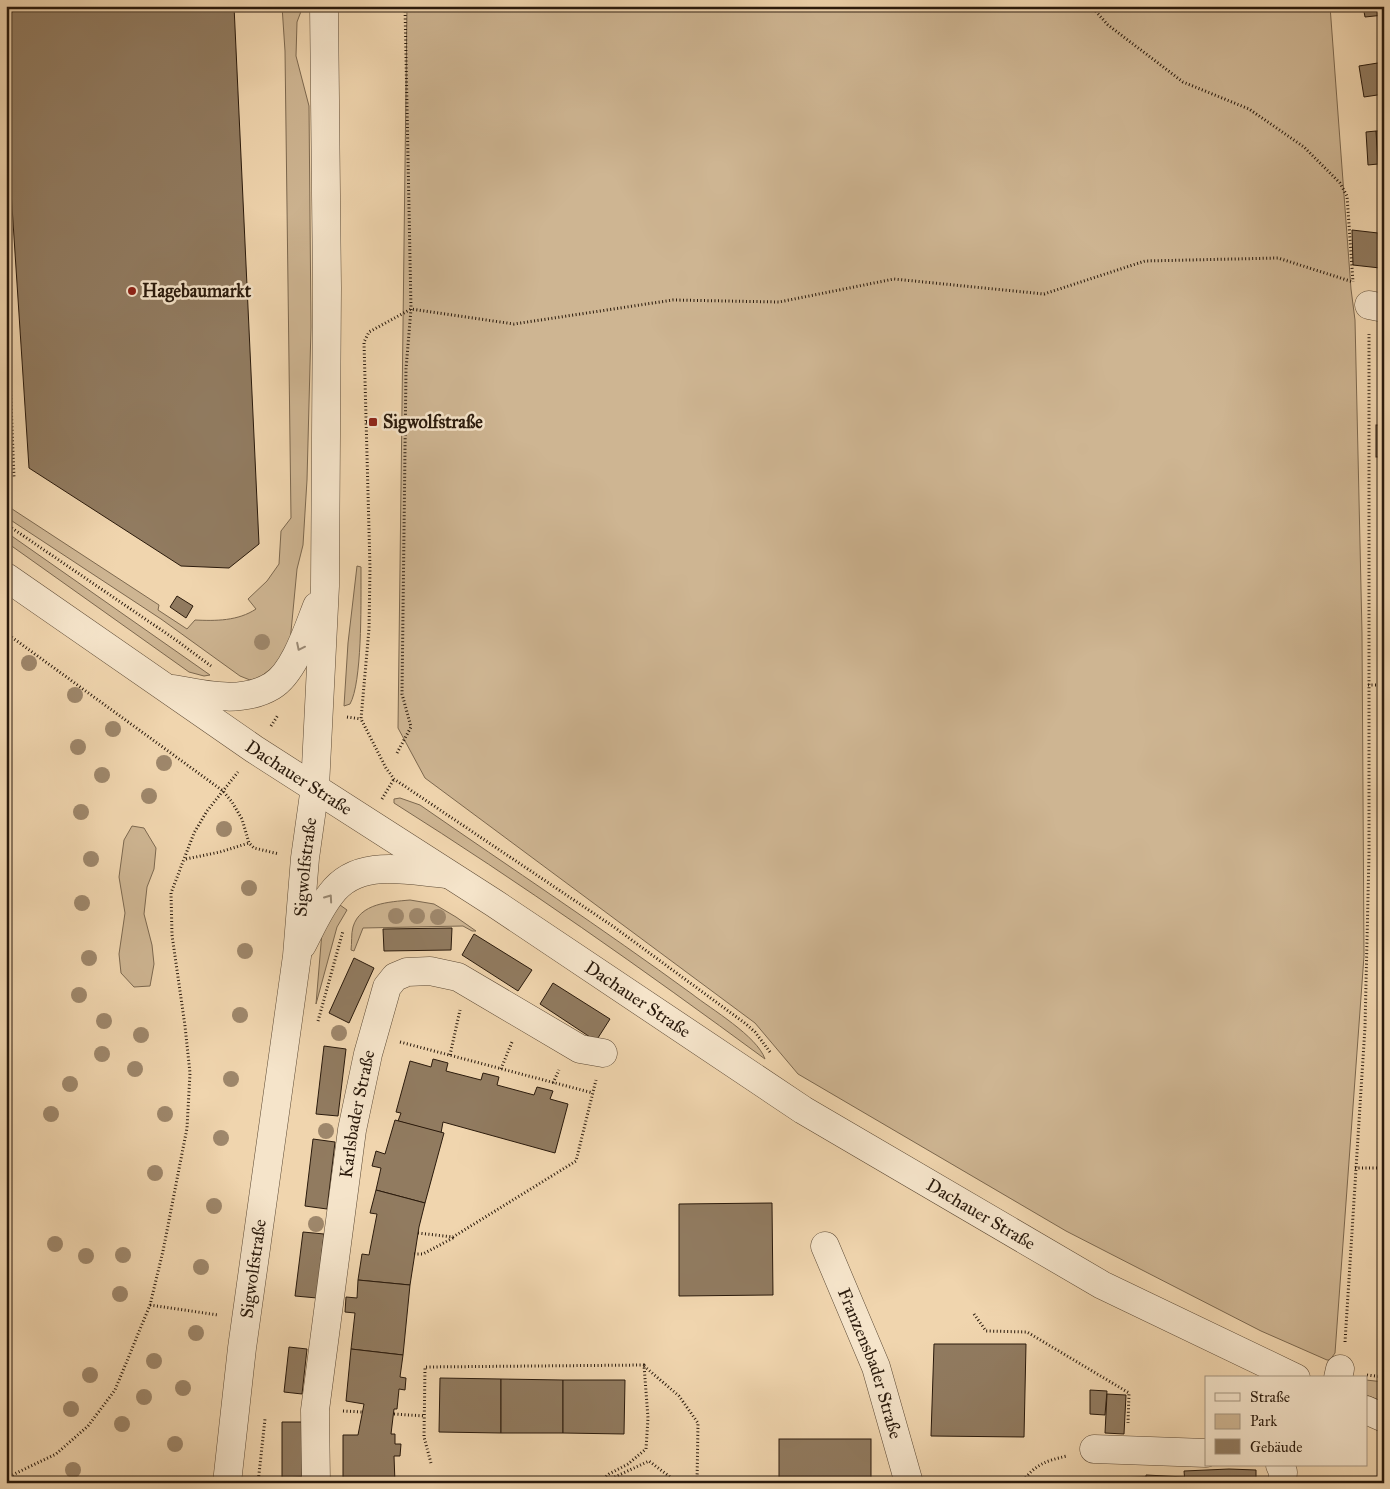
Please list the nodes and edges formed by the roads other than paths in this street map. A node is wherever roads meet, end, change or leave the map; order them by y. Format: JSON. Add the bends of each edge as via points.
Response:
{"nodes":[{"id":1,"x":324,"y":6,"type":"edge"},
{"id":2,"x":6,"y":577,"type":"edge"},
{"id":3,"x":325,"y":586,"type":"junction"},
{"id":4,"x":164,"y":688,"type":"junction"},
{"id":5,"x":315,"y":787,"type":"junction"},
{"id":6,"x":450,"y":875,"type":"junction"},
{"id":7,"x":297,"y":956,"type":"junction"},
{"id":8,"x":602,"y":1053,"type":"road end"},
{"id":9,"x":825,"y":1246,"type":"dead end"},
{"id":10,"x":1292,"y":1376,"type":"edge"},
{"id":11,"x":1368,"y":1411,"type":"edge"},
{"id":12,"x":1384,"y":1418,"type":"edge"},
{"id":13,"x":1094,"y":1449,"type":"road end"},
{"id":14,"x":1205,"y":1453,"type":"edge"},
{"id":15,"x":1280,"y":1466,"type":"edge"},
{"id":16,"x":227,"y":1483,"type":"edge"},
{"id":17,"x":316,"y":1483,"type":"edge"},
{"id":18,"x":909,"y":1483,"type":"edge"},
{"id":19,"x":1282,"y":1483,"type":"edge"}],
"edges":[{"from":1,"to":3,"type":"street","name":"Sigwolfstraße","via":[[327,288]]},
{"from":2,"to":4,"type":"street","name":"Dachauer Straße"},
{"from":3,"to":4,"type":"street","one_way":true,"via":[[294,659],[273,686],[254,694],[234,697]]},
{"from":3,"to":5,"type":"street","name":"Sigwolfstraße"},
{"from":4,"to":5,"type":"street","name":"Dachauer Straße"},
{"from":5,"to":6,"type":"street","name":"Dachauer Straße"},
{"from":5,"to":7,"type":"street","name":"Sigwolfstraße"},
{"from":7,"to":6,"type":"street","one_way":true,"via":[[326,900],[347,878],[380,868]]},
{"from":6,"to":10,"type":"street","name":"Dachauer Straße","via":[[803,1110],[1102,1285]]},
{"from":7,"to":16,"type":"street","name":"Sigwolfstraße","via":[[242,1348]]},
{"from":8,"to":17,"type":"street","name":"Karlsbader Straße","via":[[580,1049],[458,977],[430,971],[407,972],[395,977],[387,987],[352,1130],[315,1410]]},
{"from":9,"to":18,"type":"street","name":"Franzensbader Straße","via":[[876,1367]]},
{"from":11,"to":12,"type":"street"},
{"from":13,"to":14,"type":"street"},
{"from":15,"to":19,"type":"street"}]}
